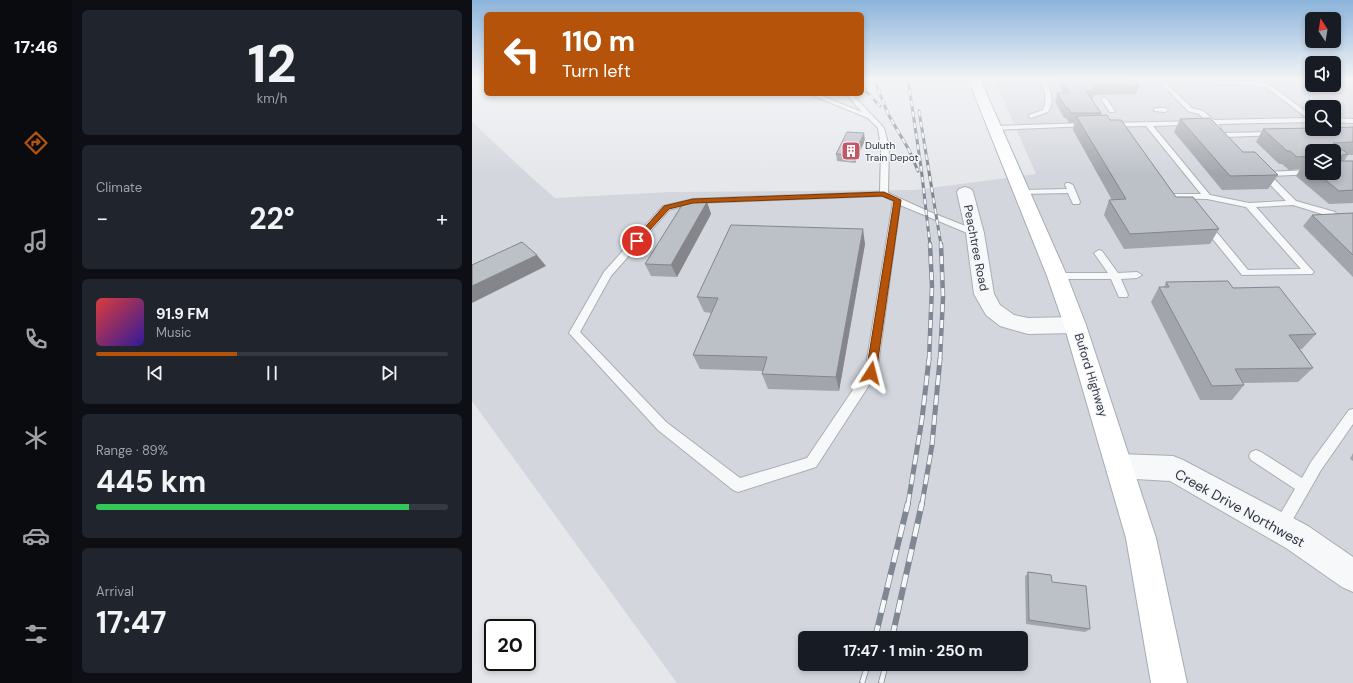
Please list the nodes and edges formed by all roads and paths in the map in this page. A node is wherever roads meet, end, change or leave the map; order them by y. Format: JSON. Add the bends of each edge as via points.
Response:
{"nodes":[{"id":1,"x":854,"y":111,"type":"edge"},
{"id":2,"x":865,"y":111,"type":"edge"},
{"id":3,"x":987,"y":111,"type":"edge"},
{"id":4,"x":1046,"y":111,"type":"edge"},
{"id":5,"x":1197,"y":111,"type":"edge"},
{"id":6,"x":1172,"y":116,"type":"dead end"},
{"id":7,"x":872,"y":118,"type":"junction"},
{"id":8,"x":1305,"y":119,"type":"edge"},
{"id":9,"x":1341,"y":120,"type":"edge"},
{"id":10,"x":1353,"y":121,"type":"edge"},
{"id":11,"x":1212,"y":122,"type":"junction"},
{"id":12,"x":1177,"y":123,"type":"junction"},
{"id":13,"x":1118,"y":124,"type":"junction"},
{"id":14,"x":1148,"y":124,"type":"junction"},
{"id":15,"x":1096,"y":125,"type":"edge"},
{"id":16,"x":1103,"y":125,"type":"edge"},
{"id":17,"x":994,"y":128,"type":"junction"},
{"id":18,"x":1044,"y":129,"type":"junction"},
{"id":19,"x":1282,"y":133,"type":"edge"},
{"id":20,"x":1225,"y":135,"type":"junction"},
{"id":21,"x":1127,"y":136,"type":"edge"},
{"id":22,"x":1236,"y":146,"type":"edge"},
{"id":23,"x":1305,"y":172,"type":"edge"},
{"id":24,"x":1161,"y":184,"type":"edge"},
{"id":25,"x":965,"y":192,"type":"dead end"},
{"id":26,"x":1022,"y":192,"type":"junction"},
{"id":27,"x":884,"y":194,"type":"junction"},
{"id":28,"x":1183,"y":196,"type":"junction"},
{"id":29,"x":1206,"y":198,"type":"junction"},
{"id":30,"x":897,"y":200,"type":"junction"},
{"id":31,"x":1076,"y":202,"type":"dead end"},
{"id":32,"x":1294,"y":203,"type":"junction"},
{"id":33,"x":1249,"y":205,"type":"junction"},
{"id":34,"x":1192,"y":208,"type":"edge"},
{"id":35,"x":1332,"y":214,"type":"edge"},
{"id":36,"x":1202,"y":220,"type":"edge"},
{"id":37,"x":975,"y":233,"type":"junction"},
{"id":38,"x":1099,"y":253,"type":"dead end"},
{"id":39,"x":1137,"y":275,"type":"dead end"},
{"id":40,"x":1057,"y":276,"type":"junction"},
{"id":41,"x":1114,"y":276,"type":"junction"},
{"id":42,"x":1123,"y":295,"type":"dead end"},
{"id":43,"x":1075,"y":325,"type":"junction"},
{"id":44,"x":1353,"y":414,"type":"edge"},
{"id":45,"x":1256,"y":456,"type":"dead end"},
{"id":46,"x":1119,"y":466,"type":"junction"},
{"id":47,"x":1304,"y":487,"type":"junction"},
{"id":48,"x":1280,"y":528,"type":"junction"},
{"id":49,"x":1353,"y":576,"type":"edge"},
{"id":50,"x":1169,"y":683,"type":"edge"}],
"edges":[{"from":1,"to":7,"type":"lane"},
{"from":2,"to":7,"type":"lane"},
{"from":3,"to":17,"type":"main road","name":"Buford Highway"},
{"from":4,"to":18,"type":"lane","via":[[1032,118]]},
{"from":5,"to":11,"type":"lane","via":[[1205,112]]},
{"from":6,"to":12,"type":"lane"},
{"from":7,"to":27,"type":"lane","via":[[882,128]]},
{"from":8,"to":11,"type":"lane"},
{"from":9,"to":10,"type":"lane"},
{"from":11,"to":12,"type":"lane"},
{"from":11,"to":20,"type":"lane"},
{"from":12,"to":14,"type":"lane"},
{"from":13,"to":14,"type":"lane"},
{"from":13,"to":16,"type":"lane"},
{"from":13,"to":21,"type":"lane"},
{"from":14,"to":29,"type":"lane"},
{"from":15,"to":18,"type":"lane"},
{"from":17,"to":18,"type":"lane"},
{"from":17,"to":26,"type":"main road","name":"Buford Highway"},
{"from":19,"to":20,"type":"lane"},
{"from":20,"to":22,"type":"lane"},
{"from":23,"to":32,"type":"lane","via":[[1262,171]]},
{"from":24,"to":28,"type":"lane","via":[[1170,196]]},
{"from":25,"to":37,"type":"street","name":"Peachtree Road"},
{"from":26,"to":31,"type":"lane","via":[[1070,188]]},
{"from":26,"to":40,"type":"main road","name":"Buford Highway"},
{"from":27,"to":30,"type":"lane"},
{"from":27,"to":30,"type":"lane","via":[[693,201],[666,208],[607,274],[574,333],[662,426],[738,485],[811,463],[871,373]]},
{"from":28,"to":29,"type":"lane"},
{"from":28,"to":34,"type":"lane"},
{"from":29,"to":33,"type":"lane"},
{"from":30,"to":37,"type":"lane"},
{"from":32,"to":33,"type":"lane"},
{"from":32,"to":35,"type":"lane"},
{"from":33,"to":36,"type":"lane","via":[[1309,272],[1245,273]]},
{"from":37,"to":43,"type":"street","name":"Peachtree Road","via":[[984,294],[993,310],[1007,321],[1028,326]]},
{"from":38,"to":41,"type":"lane"},
{"from":39,"to":41,"type":"lane"},
{"from":40,"to":41,"type":"lane"},
{"from":40,"to":43,"type":"main road","name":"Buford Highway"},
{"from":41,"to":42,"type":"lane"},
{"from":43,"to":46,"type":"main road","name":"Buford Highway"},
{"from":44,"to":47,"type":"lane"},
{"from":45,"to":47,"type":"lane"},
{"from":46,"to":48,"type":"street","name":"Creek Drive Northwest","via":[[1173,469]]},
{"from":46,"to":50,"type":"main road","name":"Buford Highway","via":[[1141,538]]},
{"from":47,"to":48,"type":"lane"},
{"from":48,"to":49,"type":"street","name":"Creek Drive Northwest"}]}
